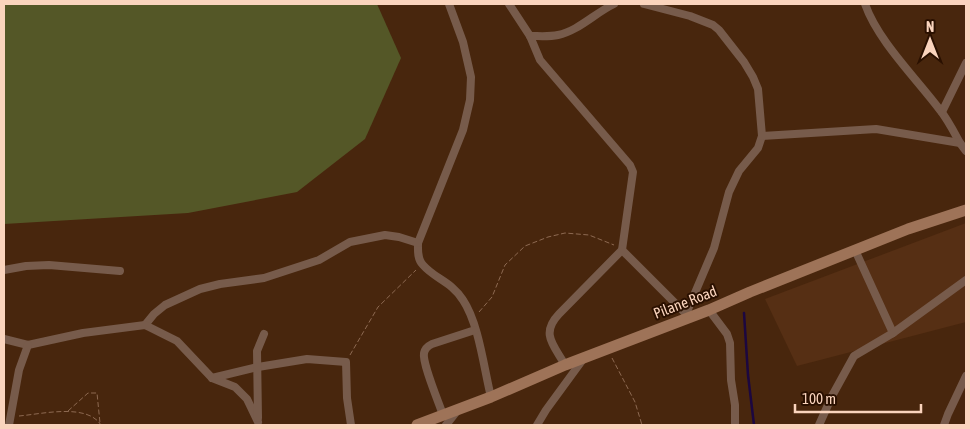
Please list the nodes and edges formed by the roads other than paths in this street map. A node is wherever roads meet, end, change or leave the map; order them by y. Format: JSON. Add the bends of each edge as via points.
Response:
{"nodes":[{"id":1,"x":449,"y":4,"type":"edge"},
{"id":2,"x":509,"y":4,"type":"edge"},
{"id":3,"x":614,"y":4,"type":"edge"},
{"id":4,"x":644,"y":4,"type":"edge"},
{"id":5,"x":865,"y":4,"type":"edge"},
{"id":6,"x":658,"y":5,"type":"edge"},
{"id":7,"x":530,"y":36,"type":"junction"},
{"id":8,"x":966,"y":64,"type":"edge"},
{"id":9,"x":942,"y":112,"type":"junction"},
{"id":10,"x":762,"y":136,"type":"junction"},
{"id":11,"x":960,"y":143,"type":"junction"},
{"id":12,"x":966,"y":151,"type":"edge"},
{"id":13,"x":966,"y":210,"type":"edge"},
{"id":14,"x":418,"y":243,"type":"junction"},
{"id":15,"x":622,"y":250,"type":"junction"},
{"id":16,"x":855,"y":250,"type":"junction"},
{"id":17,"x":4,"y":270,"type":"edge"},
{"id":18,"x":120,"y":271,"type":"dead end"},
{"id":19,"x":966,"y":280,"type":"edge"},
{"id":20,"x":709,"y":310,"type":"junction"},
{"id":21,"x":687,"y":315,"type":"junction"},
{"id":22,"x":145,"y":325,"type":"junction"},
{"id":23,"x":475,"y":330,"type":"junction"},
{"id":24,"x":893,"y":333,"type":"junction"},
{"id":25,"x":264,"y":334,"type":"dead end"},
{"id":26,"x":4,"y":339,"type":"edge"},
{"id":27,"x":28,"y":345,"type":"junction"},
{"id":28,"x":584,"y":358,"type":"junction"},
{"id":29,"x":565,"y":365,"type":"junction"},
{"id":30,"x":258,"y":367,"type":"junction"},
{"id":31,"x":966,"y":376,"type":"edge"},
{"id":32,"x":212,"y":378,"type":"junction"},
{"id":33,"x":958,"y":395,"type":"junction"},
{"id":34,"x":491,"y":397,"type":"junction"},
{"id":35,"x":966,"y":399,"type":"edge"},
{"id":36,"x":445,"y":420,"type":"edge"},
{"id":37,"x":258,"y":423,"type":"edge"},
{"id":38,"x":9,"y":425,"type":"edge"},
{"id":39,"x":350,"y":425,"type":"edge"},
{"id":40,"x":417,"y":425,"type":"edge"},
{"id":41,"x":536,"y":425,"type":"edge"},
{"id":42,"x":735,"y":425,"type":"edge"},
{"id":43,"x":820,"y":425,"type":"edge"},
{"id":44,"x":944,"y":425,"type":"edge"}],
"edges":[{"from":1,"to":14,"type":"street","via":[[471,77],[470,100],[463,130]]},
{"from":2,"to":7,"type":"street"},
{"from":3,"to":7,"type":"street","via":[[571,30],[550,36]]},
{"from":4,"to":6,"type":"street"},
{"from":5,"to":9,"type":"street","via":[[870,18]]},
{"from":6,"to":10,"type":"street","via":[[719,30],[754,77]]},
{"from":7,"to":15,"type":"street","via":[[540,60],[630,165],[633,172]]},
{"from":8,"to":9,"type":"street"},
{"from":9,"to":11,"type":"street"},
{"from":10,"to":11,"type":"street","via":[[876,129]]},
{"from":10,"to":21,"type":"street","via":[[758,148],[739,170],[729,192],[714,248]]},
{"from":11,"to":12,"type":"street"},
{"from":13,"to":16,"type":"main road","name":"Pilane Road"},
{"from":14,"to":22,"type":"street","via":[[385,236],[350,242],[319,260],[264,278],[200,289],[165,305]]},
{"from":14,"to":23,"type":"street","via":[[422,264],[450,284],[463,300]]},
{"from":15,"to":21,"type":"street"},
{"from":15,"to":29,"type":"street","via":[[548,328]]},
{"from":16,"to":20,"type":"main road","name":"Pilane Road"},
{"from":16,"to":24,"type":"street"},
{"from":17,"to":18,"type":"street","via":[[49,265]]},
{"from":19,"to":24,"type":"street"},
{"from":20,"to":21,"type":"main road","name":"Pilane Road"},
{"from":20,"to":42,"type":"street","via":[[730,343]]},
{"from":21,"to":28,"type":"main road","name":"Pilane Road"},
{"from":22,"to":27,"type":"street","via":[[82,333]]},
{"from":22,"to":32,"type":"street","via":[[177,341]]},
{"from":23,"to":34,"type":"street"},
{"from":23,"to":36,"type":"street","via":[[432,344],[424,351],[424,361]]},
{"from":24,"to":43,"type":"street","via":[[854,356]]},
{"from":25,"to":30,"type":"street","via":[[257,351]]},
{"from":26,"to":27,"type":"street"},
{"from":27,"to":38,"type":"street","via":[[19,370]]},
{"from":28,"to":29,"type":"main road","name":"Pilane Road"},
{"from":28,"to":41,"type":"street"},
{"from":29,"to":34,"type":"main road","name":"Pilane Road"},
{"from":30,"to":32,"type":"street"},
{"from":30,"to":37,"type":"street"},
{"from":30,"to":39,"type":"street","via":[[307,359],[346,362]]},
{"from":31,"to":33,"type":"street"},
{"from":32,"to":37,"type":"street","via":[[235,387],[247,399]]},
{"from":33,"to":35,"type":"street"},
{"from":33,"to":44,"type":"street"},
{"from":34,"to":36,"type":"main road","name":"Pilane Road","via":[[459,409]]},
{"from":36,"to":40,"type":"main road","name":"Pilane Road"}]}
